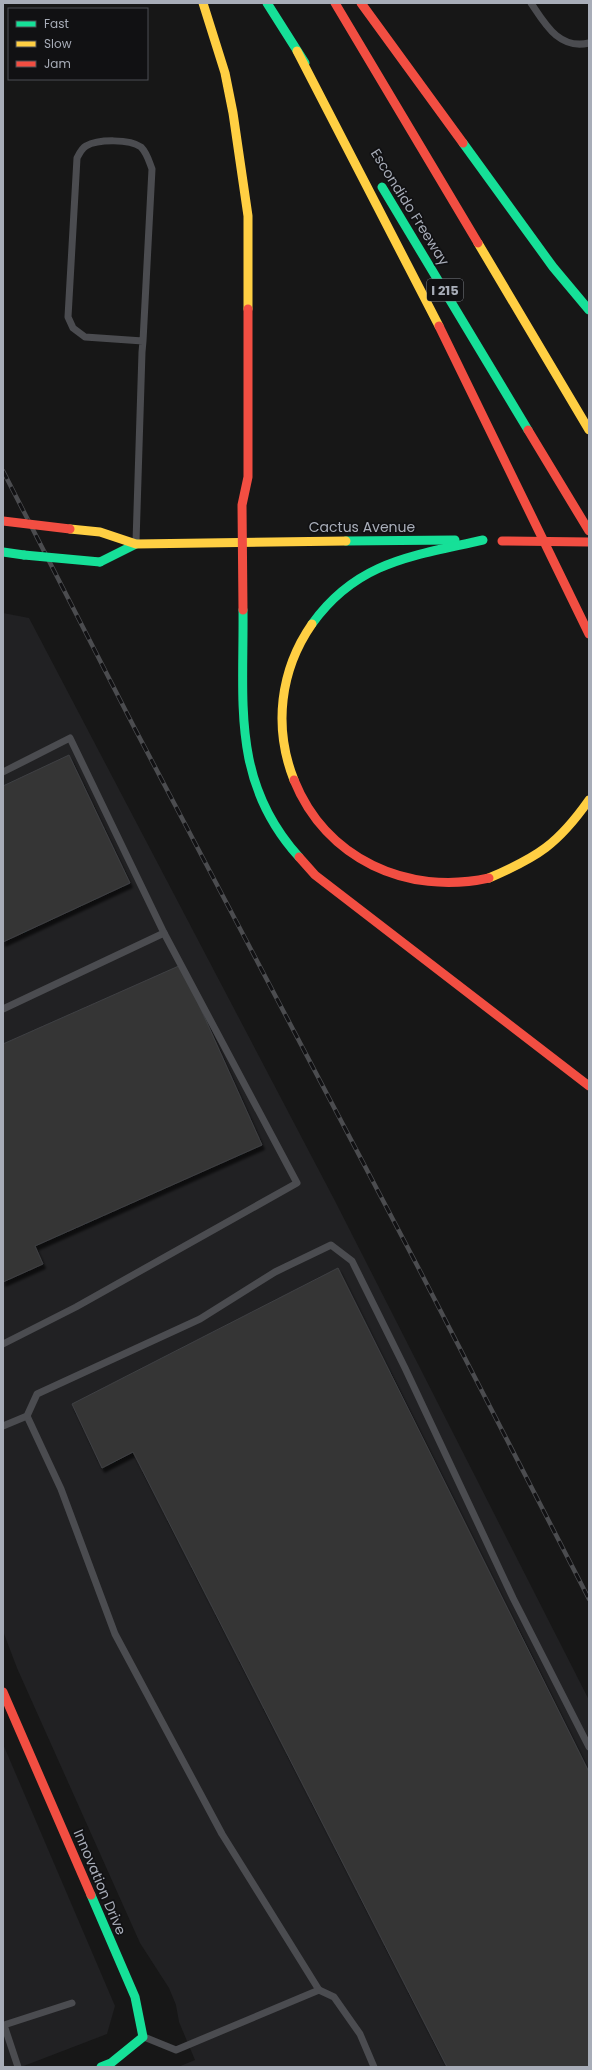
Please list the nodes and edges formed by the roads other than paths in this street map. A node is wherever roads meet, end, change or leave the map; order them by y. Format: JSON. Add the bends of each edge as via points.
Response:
{"nodes":[{"id":1,"x":203,"y":3,"type":"edge"},
{"id":2,"x":268,"y":3,"type":"edge"},
{"id":3,"x":335,"y":3,"type":"edge"},
{"id":4,"x":361,"y":3,"type":"edge"},
{"id":5,"x":531,"y":3,"type":"edge"},
{"id":6,"x":589,"y":43,"type":"edge"},
{"id":7,"x":298,"y":51,"type":"junction"},
{"id":8,"x":359,"y":150,"type":"dead end"},
{"id":9,"x":376,"y":177,"type":"dead end"},
{"id":10,"x":589,"y":310,"type":"edge"},
{"id":11,"x":142,"y":341,"type":"junction"},
{"id":12,"x":589,"y":430,"type":"edge"},
{"id":13,"x":3,"y":521,"type":"edge"},
{"id":14,"x":589,"y":531,"type":"edge"},
{"id":15,"x":483,"y":540,"type":"junction"},
{"id":16,"x":243,"y":542,"type":"junction"},
{"id":17,"x":589,"y":542,"type":"edge"},
{"id":18,"x":136,"y":544,"type":"junction"},
{"id":19,"x":3,"y":552,"type":"edge"},
{"id":20,"x":589,"y":634,"type":"edge"},
{"id":21,"x":3,"y":772,"type":"edge"},
{"id":22,"x":589,"y":800,"type":"edge"},
{"id":23,"x":164,"y":933,"type":"junction"},
{"id":24,"x":3,"y":1009,"type":"edge"},
{"id":25,"x":589,"y":1086,"type":"edge"},
{"id":26,"x":3,"y":1344,"type":"edge"},
{"id":27,"x":27,"y":1416,"type":"junction"},
{"id":28,"x":3,"y":1426,"type":"edge"},
{"id":29,"x":3,"y":1692,"type":"edge"},
{"id":30,"x":589,"y":1747,"type":"edge"},
{"id":31,"x":319,"y":1990,"type":"junction"},
{"id":32,"x":72,"y":2002,"type":"dead end"},
{"id":33,"x":143,"y":2037,"type":"junction"},
{"id":34,"x":18,"y":2067,"type":"edge"},
{"id":35,"x":101,"y":2067,"type":"edge"},
{"id":36,"x":374,"y":2067,"type":"edge"}],
"edges":[{"from":1,"to":16,"type":"main road","via":[[225,73],[234,113],[248,216],[248,477],[242,505]]},
{"from":2,"to":7,"type":"main road","name":"Escondido Freeway"},
{"from":3,"to":12,"type":"main road"},
{"from":4,"to":10,"type":"main road","via":[[553,267]]},
{"from":5,"to":6,"type":"lane","via":[[557,38],[570,43]]},
{"from":7,"to":8,"type":"main road","name":"Escondido Freeway"},
{"from":7,"to":20,"type":"main road","via":[[437,323]]},
{"from":9,"to":14,"type":"main road","name":"Escondido Freeway","number":"I 215"},
{"from":11,"to":11,"type":"lane","via":[[152,169],[148,156],[141,147],[130,142],[95,142],[85,146],[77,158],[68,317],[73,328],[85,337]]},
{"from":11,"to":18,"type":"lane"},
{"from":13,"to":18,"type":"main road","name":"Cactus Avenue","bridge":true,"via":[[100,532]]},
{"from":15,"to":16,"type":"main road","name":"Cactus Avenue"},
{"from":15,"to":17,"type":"main road","name":"Cactus Avenue","bridge":true},
{"from":15,"to":22,"type":"main road","via":[[409,558],[360,577],[326,605],[312,622],[297,648],[287,673],[281,707],[282,736],[292,780],[305,806],[320,827],[346,850],[383,872],[434,883],[475,881],[523,864],[558,839]]},
{"from":16,"to":18,"type":"main road","name":"Cactus Avenue"},
{"from":16,"to":25,"type":"main road","via":[[246,752],[256,788],[286,846],[315,875]]},
{"from":18,"to":19,"type":"main road","name":"Cactus Avenue","bridge":true,"via":[[100,562],[41,558]]},
{"from":21,"to":23,"type":"lane","via":[[70,738]]},
{"from":23,"to":24,"type":"lane"},
{"from":23,"to":26,"type":"lane","via":[[297,1183],[76,1307]]},
{"from":27,"to":28,"type":"lane"},
{"from":27,"to":30,"type":"lane","via":[[38,1394],[200,1318],[275,1272],[331,1246],[352,1261],[513,1598]]},
{"from":27,"to":31,"type":"lane","via":[[62,1489],[116,1634],[222,1834]]},
{"from":29,"to":33,"type":"main road","name":"Innovation Drive","via":[[135,1997]]},
{"from":31,"to":33,"type":"lane","via":[[176,2050]]},
{"from":31,"to":36,"type":"lane","via":[[334,1997],[360,2034]]},
{"from":32,"to":34,"type":"lane","via":[[4,2025]]},
{"from":33,"to":35,"type":"main road","via":[[111,2063]]}]}
